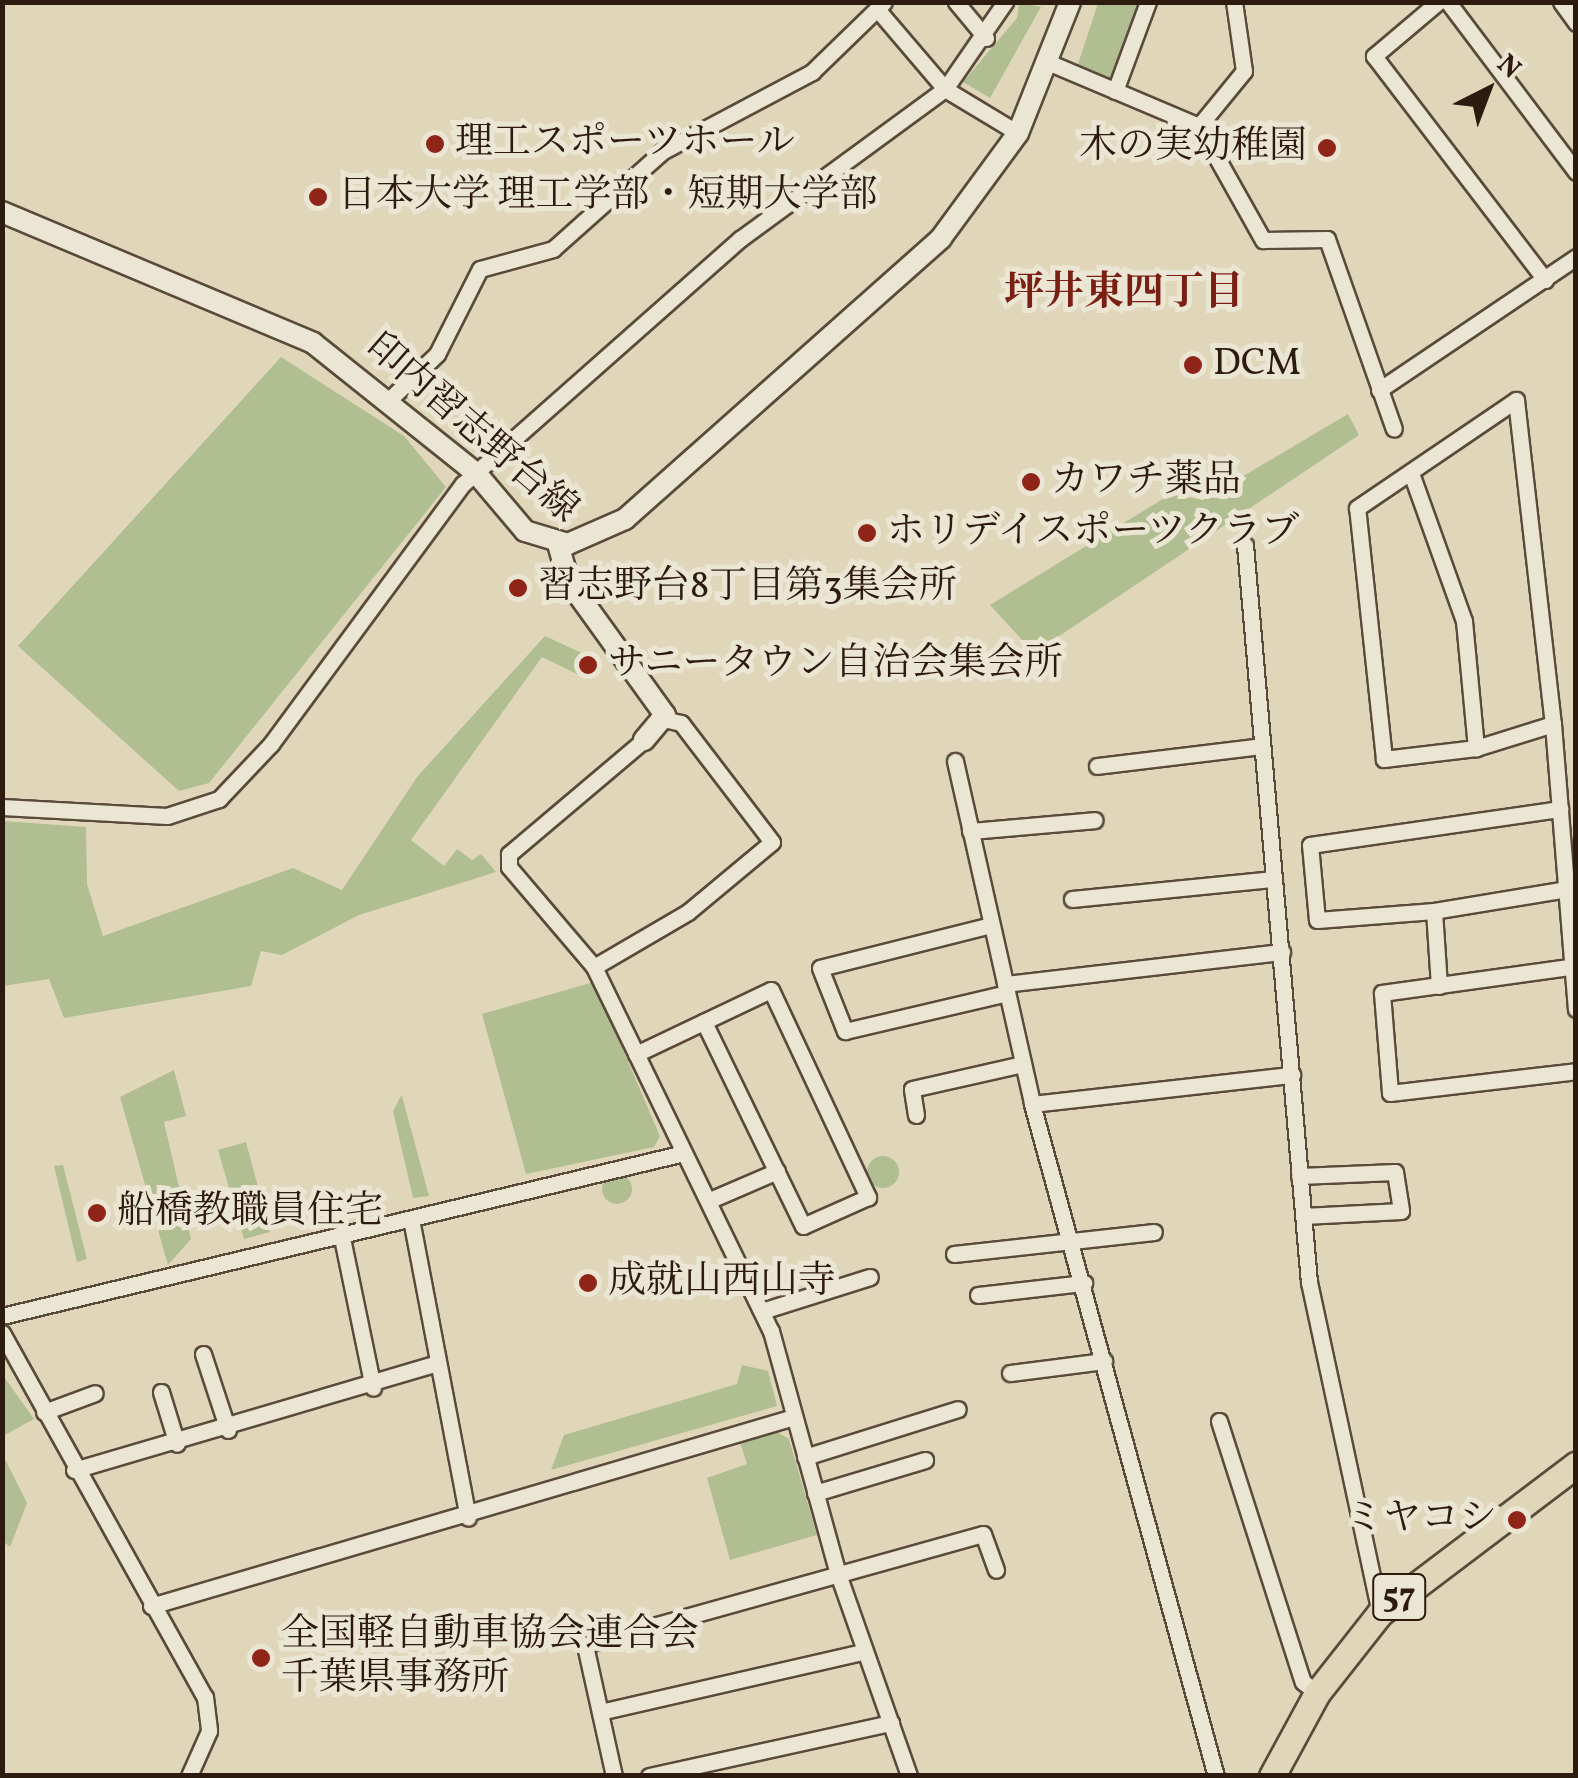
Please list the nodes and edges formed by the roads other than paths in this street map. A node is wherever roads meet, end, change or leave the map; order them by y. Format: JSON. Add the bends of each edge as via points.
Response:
{"nodes":[{"id":1,"x":956,"y":2,"type":"edge"},
{"id":2,"x":1005,"y":2,"type":"edge"},
{"id":3,"x":1070,"y":2,"type":"edge"},
{"id":4,"x":1148,"y":2,"type":"edge"},
{"id":5,"x":1234,"y":2,"type":"edge"},
{"id":6,"x":1438,"y":2,"type":"edge"},
{"id":7,"x":1448,"y":2,"type":"edge"},
{"id":8,"x":1561,"y":2,"type":"edge"},
{"id":9,"x":881,"y":6,"type":"edge"},
{"id":10,"x":1576,"y":22,"type":"edge"},
{"id":11,"x":986,"y":38,"type":"junction"},
{"id":12,"x":1050,"y":63,"type":"junction"},
{"id":13,"x":944,"y":89,"type":"junction"},
{"id":14,"x":1115,"y":92,"type":"junction"},
{"id":15,"x":1198,"y":126,"type":"junction"},
{"id":16,"x":1018,"y":133,"type":"junction"},
{"id":17,"x":1576,"y":172,"type":"edge"},
{"id":18,"x":2,"y":212,"type":"edge"},
{"id":19,"x":1576,"y":257,"type":"edge"},
{"id":20,"x":1545,"y":280,"type":"junction"},
{"id":21,"x":1379,"y":390,"type":"junction"},
{"id":22,"x":391,"y":398,"type":"junction"},
{"id":23,"x":1394,"y":430,"type":"dead end"},
{"id":24,"x":476,"y":473,"type":"junction"},
{"id":25,"x":1412,"y":473,"type":"junction"},
{"id":26,"x":558,"y":544,"type":"junction"},
{"id":27,"x":1245,"y":545,"type":"dead end"},
{"id":28,"x":661,"y":712,"type":"junction"},
{"id":29,"x":1553,"y":724,"type":"junction"},
{"id":30,"x":644,"y":740,"type":"joint"},
{"id":31,"x":1262,"y":746,"type":"junction"},
{"id":32,"x":1476,"y":748,"type":"junction"},
{"id":33,"x":955,"y":762,"type":"dead end"},
{"id":34,"x":1096,"y":766,"type":"dead end"},
{"id":35,"x":2,"y":806,"type":"edge"},
{"id":36,"x":1560,"y":809,"type":"junction"},
{"id":37,"x":1095,"y":820,"type":"dead end"},
{"id":38,"x":970,"y":831,"type":"junction"},
{"id":39,"x":1274,"y":879,"type":"junction"},
{"id":40,"x":1568,"y":889,"type":"junction"},
{"id":41,"x":1072,"y":899,"type":"dead end"},
{"id":42,"x":1434,"y":912,"type":"junction"},
{"id":43,"x":991,"y":925,"type":"junction"},
{"id":44,"x":1282,"y":952,"type":"junction"},
{"id":45,"x":594,"y":967,"type":"junction"},
{"id":46,"x":1574,"y":967,"type":"edge"},
{"id":47,"x":1440,"y":986,"type":"junction"},
{"id":48,"x":1006,"y":989,"type":"junction"},
{"id":49,"x":1576,"y":1008,"type":"edge"},
{"id":50,"x":704,"y":1022,"type":"junction"},
{"id":51,"x":636,"y":1054,"type":"junction"},
{"id":52,"x":1023,"y":1064,"type":"junction"},
{"id":53,"x":1576,"y":1071,"type":"edge"},
{"id":54,"x":1292,"y":1075,"type":"junction"},
{"id":55,"x":1032,"y":1104,"type":"junction"},
{"id":56,"x":916,"y":1115,"type":"dead end"},
{"id":57,"x":684,"y":1153,"type":"junction"},
{"id":58,"x":777,"y":1171,"type":"junction"},
{"id":59,"x":1299,"y":1176,"type":"junction"},
{"id":60,"x":710,"y":1200,"type":"junction"},
{"id":61,"x":1303,"y":1216,"type":"junction"},
{"id":62,"x":411,"y":1219,"type":"junction"},
{"id":63,"x":1154,"y":1232,"type":"dead end"},
{"id":64,"x":340,"y":1233,"type":"junction"},
{"id":65,"x":1072,"y":1240,"type":"junction"},
{"id":66,"x":954,"y":1254,"type":"dead end"},
{"id":67,"x":870,"y":1277,"type":"dead end"},
{"id":68,"x":1084,"y":1283,"type":"junction"},
{"id":69,"x":978,"y":1295,"type":"dead end"},
{"id":70,"x":762,"y":1311,"type":"junction"},
{"id":71,"x":2,"y":1316,"type":"edge"},
{"id":72,"x":2,"y":1334,"type":"edge"},
{"id":73,"x":203,"y":1354,"type":"dead end"},
{"id":74,"x":1104,"y":1361,"type":"junction"},
{"id":75,"x":437,"y":1363,"type":"junction"},
{"id":76,"x":1010,"y":1373,"type":"dead end"},
{"id":77,"x":372,"y":1388,"type":"junction"},
{"id":78,"x":161,"y":1392,"type":"dead end"},
{"id":79,"x":95,"y":1393,"type":"dead end"},
{"id":80,"x":958,"y":1408,"type":"dead end"},
{"id":81,"x":44,"y":1412,"type":"junction"},
{"id":82,"x":794,"y":1418,"type":"junction"},
{"id":83,"x":1219,"y":1421,"type":"dead end"},
{"id":84,"x":228,"y":1430,"type":"junction"},
{"id":85,"x":177,"y":1444,"type":"junction"},
{"id":86,"x":805,"y":1457,"type":"junction"},
{"id":87,"x":925,"y":1460,"type":"dead end"},
{"id":88,"x":1576,"y":1465,"type":"edge"},
{"id":89,"x":74,"y":1470,"type":"junction"},
{"id":90,"x":814,"y":1493,"type":"junction"},
{"id":91,"x":468,"y":1518,"type":"junction"},
{"id":92,"x":996,"y":1570,"type":"dead end"},
{"id":93,"x":836,"y":1571,"type":"junction"},
{"id":94,"x":151,"y":1606,"type":"junction"},
{"id":95,"x":1380,"y":1613,"type":"junction"},
{"id":96,"x":863,"y":1652,"type":"junction"},
{"id":97,"x":1317,"y":1693,"type":"junction"},
{"id":98,"x":600,"y":1712,"type":"junction"},
{"id":99,"x":891,"y":1723,"type":"junction"},
{"id":100,"x":189,"y":1776,"type":"edge"},
{"id":101,"x":614,"y":1776,"type":"edge"},
{"id":102,"x":649,"y":1776,"type":"edge"},
{"id":103,"x":909,"y":1776,"type":"edge"},
{"id":104,"x":1216,"y":1776,"type":"edge"},
{"id":105,"x":1272,"y":1776,"type":"edge"}],
"edges":[{"from":1,"to":11,"type":"street"},
{"from":2,"to":11,"type":"street"},
{"from":3,"to":12,"type":"street"},
{"from":4,"to":14,"type":"street"},
{"from":5,"to":15,"type":"street","via":[[1244,71]]},
{"from":6,"to":20,"type":"street","via":[[1374,56]]},
{"from":7,"to":17,"type":"street"},
{"from":8,"to":10,"type":"street"},
{"from":9,"to":13,"type":"street"},
{"from":9,"to":22,"type":"street","via":[[812,72],[664,151],[553,248],[480,269],[437,354]]},
{"from":11,"to":13,"type":"street"},
{"from":12,"to":14,"type":"street"},
{"from":12,"to":16,"type":"street"},
{"from":13,"to":16,"type":"street"},
{"from":13,"to":24,"type":"street","via":[[740,239]]},
{"from":14,"to":15,"type":"street"},
{"from":15,"to":21,"type":"street","via":[[1263,240],[1327,238]]},
{"from":16,"to":26,"type":"street","via":[[979,193],[910,268],[625,519]]},
{"from":18,"to":22,"type":"street","name":"印内習志野台線","via":[[243,306]]},
{"from":19,"to":20,"type":"street"},
{"from":20,"to":21,"type":"street"},
{"from":21,"to":23,"type":"street"},
{"from":22,"to":24,"type":"street","name":"印内習志野台線"},
{"from":24,"to":26,"type":"street","name":"印内習志野台線","via":[[524,531]]},
{"from":24,"to":35,"type":"street","via":[[272,744],[218,799],[167,816]]},
{"from":25,"to":29,"type":"street","via":[[1516,400]]},
{"from":25,"to":32,"type":"street","via":[[1464,622]]},
{"from":25,"to":32,"type":"street","via":[[1357,508],[1384,759]]},
{"from":26,"to":28,"type":"street","name":"印内習志野台線","via":[[569,582]]},
{"from":27,"to":31,"type":"street"},
{"from":28,"to":30,"type":"street"},
{"from":28,"to":45,"type":"street","via":[[681,723],[772,842],[688,912]]},
{"from":29,"to":32,"type":"street"},
{"from":29,"to":36,"type":"street"},
{"from":30,"to":45,"type":"street","via":[[509,854],[509,867]]},
{"from":31,"to":34,"type":"street"},
{"from":31,"to":39,"type":"street"},
{"from":33,"to":38,"type":"street"},
{"from":36,"to":40,"type":"street"},
{"from":36,"to":42,"type":"street","via":[[1310,844],[1317,920]]},
{"from":37,"to":38,"type":"street"},
{"from":38,"to":43,"type":"street"},
{"from":39,"to":41,"type":"street"},
{"from":39,"to":44,"type":"street"},
{"from":40,"to":42,"type":"street"},
{"from":40,"to":46,"type":"street"},
{"from":42,"to":47,"type":"street"},
{"from":43,"to":48,"type":"street"},
{"from":43,"to":48,"type":"street","via":[[820,968],[845,1031]]},
{"from":44,"to":48,"type":"street"},
{"from":44,"to":54,"type":"street"},
{"from":45,"to":51,"type":"street"},
{"from":46,"to":47,"type":"street"},
{"from":46,"to":49,"type":"street"},
{"from":47,"to":53,"type":"street","via":[[1382,994],[1390,1093]]},
{"from":48,"to":52,"type":"street"},
{"from":50,"to":51,"type":"street"},
{"from":50,"to":58,"type":"street"},
{"from":50,"to":58,"type":"street","via":[[771,990],[868,1197],[803,1226]]},
{"from":51,"to":57,"type":"street"},
{"from":52,"to":55,"type":"street"},
{"from":52,"to":56,"type":"street","via":[[912,1088]]},
{"from":54,"to":55,"type":"street"},
{"from":54,"to":59,"type":"street"},
{"from":55,"to":65,"type":"street"},
{"from":57,"to":60,"type":"street"},
{"from":57,"to":62,"type":"street"},
{"from":58,"to":60,"type":"street"},
{"from":59,"to":61,"type":"street"},
{"from":59,"to":61,"type":"street","via":[[1395,1172],[1400,1210]]},
{"from":60,"to":70,"type":"street"},
{"from":61,"to":95,"type":"street","via":[[1332,1406]]},
{"from":62,"to":64,"type":"street"},
{"from":62,"to":75,"type":"street"},
{"from":63,"to":65,"type":"street"},
{"from":64,"to":71,"type":"street"},
{"from":64,"to":77,"type":"street"},
{"from":65,"to":66,"type":"street"},
{"from":65,"to":68,"type":"street"},
{"from":67,"to":70,"type":"street"},
{"from":68,"to":69,"type":"street"},
{"from":68,"to":74,"type":"street"},
{"from":70,"to":82,"type":"street"},
{"from":72,"to":81,"type":"street"},
{"from":73,"to":84,"type":"street"},
{"from":74,"to":76,"type":"street"},
{"from":74,"to":104,"type":"street"},
{"from":75,"to":77,"type":"street"},
{"from":75,"to":91,"type":"street"},
{"from":77,"to":84,"type":"street"},
{"from":78,"to":85,"type":"street"},
{"from":79,"to":81,"type":"street"},
{"from":80,"to":86,"type":"street"},
{"from":81,"to":89,"type":"street"},
{"from":82,"to":86,"type":"street"},
{"from":82,"to":91,"type":"street","via":[[621,1462]]},
{"from":83,"to":97,"type":"street","via":[[1303,1682]]},
{"from":84,"to":85,"type":"street"},
{"from":85,"to":89,"type":"street"},
{"from":86,"to":90,"type":"street"},
{"from":87,"to":90,"type":"street"},
{"from":88,"to":95,"type":"main road","number":"57"},
{"from":89,"to":94,"type":"street"},
{"from":90,"to":93,"type":"street"},
{"from":91,"to":94,"type":"street"},
{"from":92,"to":93,"type":"street","via":[[984,1534]]},
{"from":93,"to":96,"type":"street"},
{"from":93,"to":98,"type":"street","via":[[585,1644]]},
{"from":94,"to":100,"type":"street","via":[[209,1707]]},
{"from":95,"to":97,"type":"main road","number":"57"},
{"from":96,"to":98,"type":"street"},
{"from":96,"to":99,"type":"street"},
{"from":97,"to":105,"type":"main road","number":"57"},
{"from":98,"to":101,"type":"street"},
{"from":99,"to":102,"type":"street"},
{"from":99,"to":103,"type":"street"}]}
